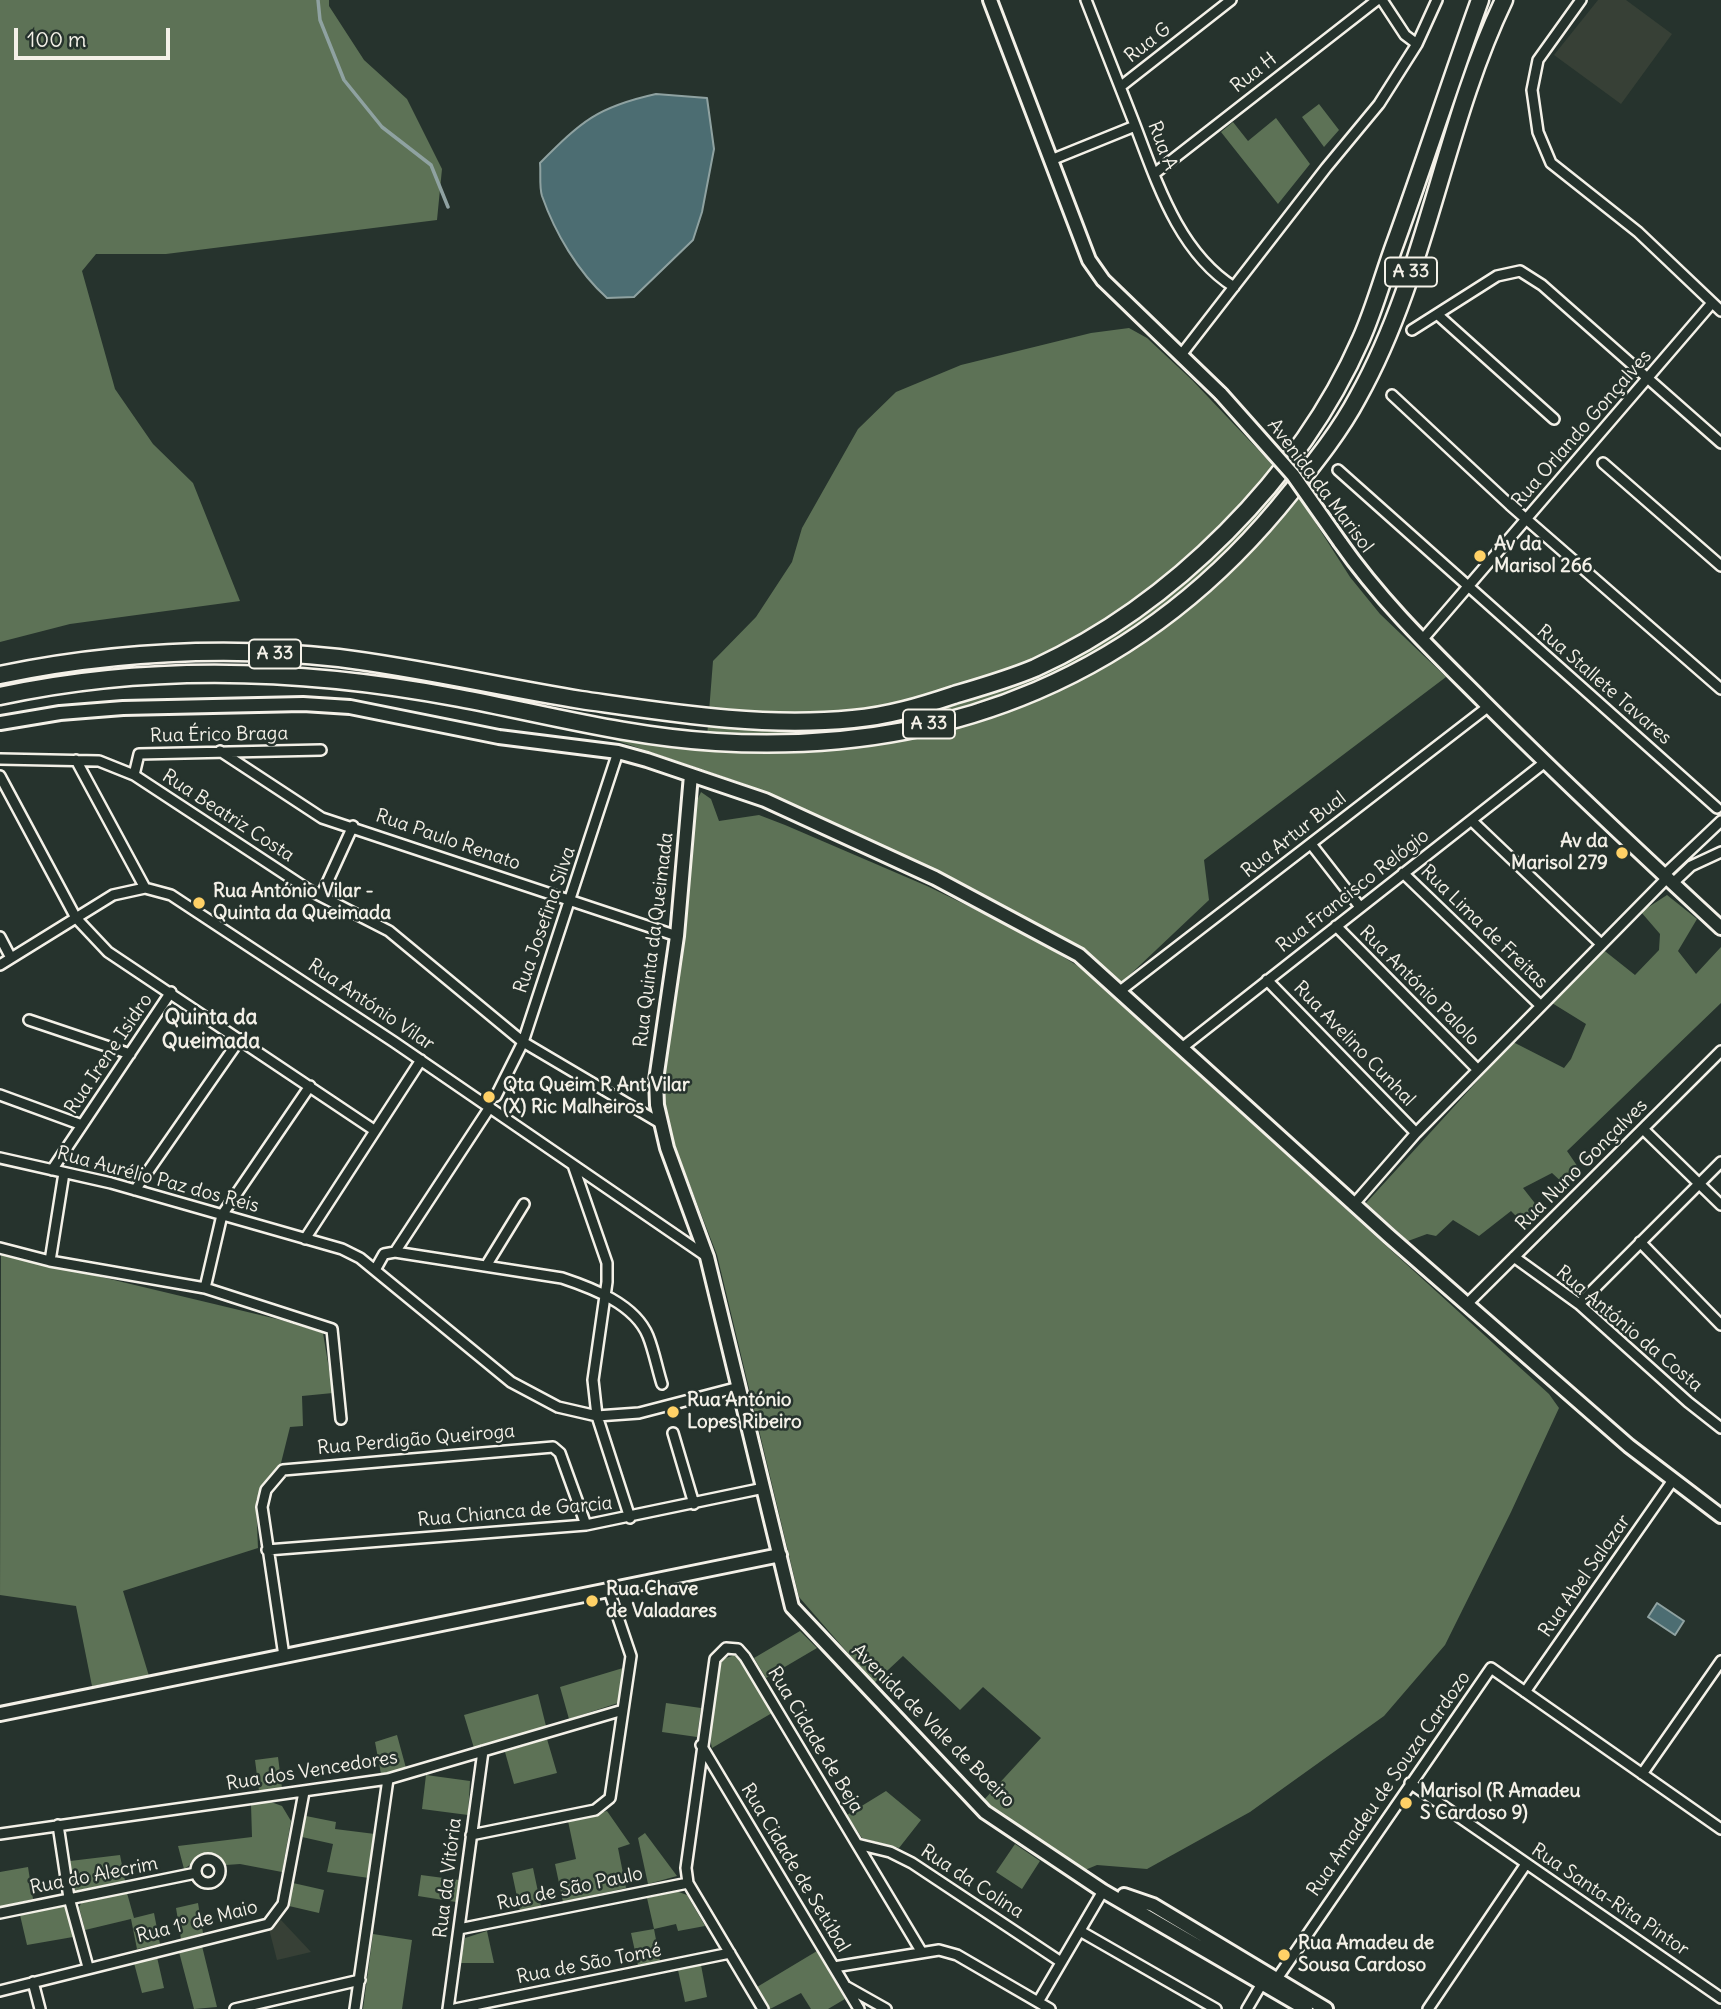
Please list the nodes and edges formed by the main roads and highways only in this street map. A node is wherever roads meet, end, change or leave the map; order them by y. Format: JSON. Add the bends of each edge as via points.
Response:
{"nodes":[{"id":1,"x":1480,"y":0,"type":"edge"},
{"id":2,"x":1504,"y":0,"type":"edge"},
{"id":3,"x":260,"y":673,"type":"junction"},
{"id":4,"x":0,"y":675,"type":"edge"},
{"id":5,"x":0,"y":696,"type":"edge"},
{"id":6,"x":0,"y":704,"type":"edge"}],
"edges":[{"from":1,"to":4,"type":"highway","number":"A 33","via":[[1361,340],[1314,424],[1230,528],[1166,587],[1089,639],[1011,677],[907,710],[858,719],[746,722],[549,695],[382,664],[282,654],[193,652],[123,657]]},
{"from":2,"to":3,"type":"highway","number":"A 33","via":[[1383,346],[1357,400],[1270,519],[1217,576],[1156,625],[1097,663],[1050,688],[986,710],[860,737],[765,743],[659,735],[388,685]]},
{"from":3,"to":5,"type":"highway","number":"A 33","via":[[131,676]]},
{"from":3,"to":6,"type":"highway","via":[[80,690]]}]}
